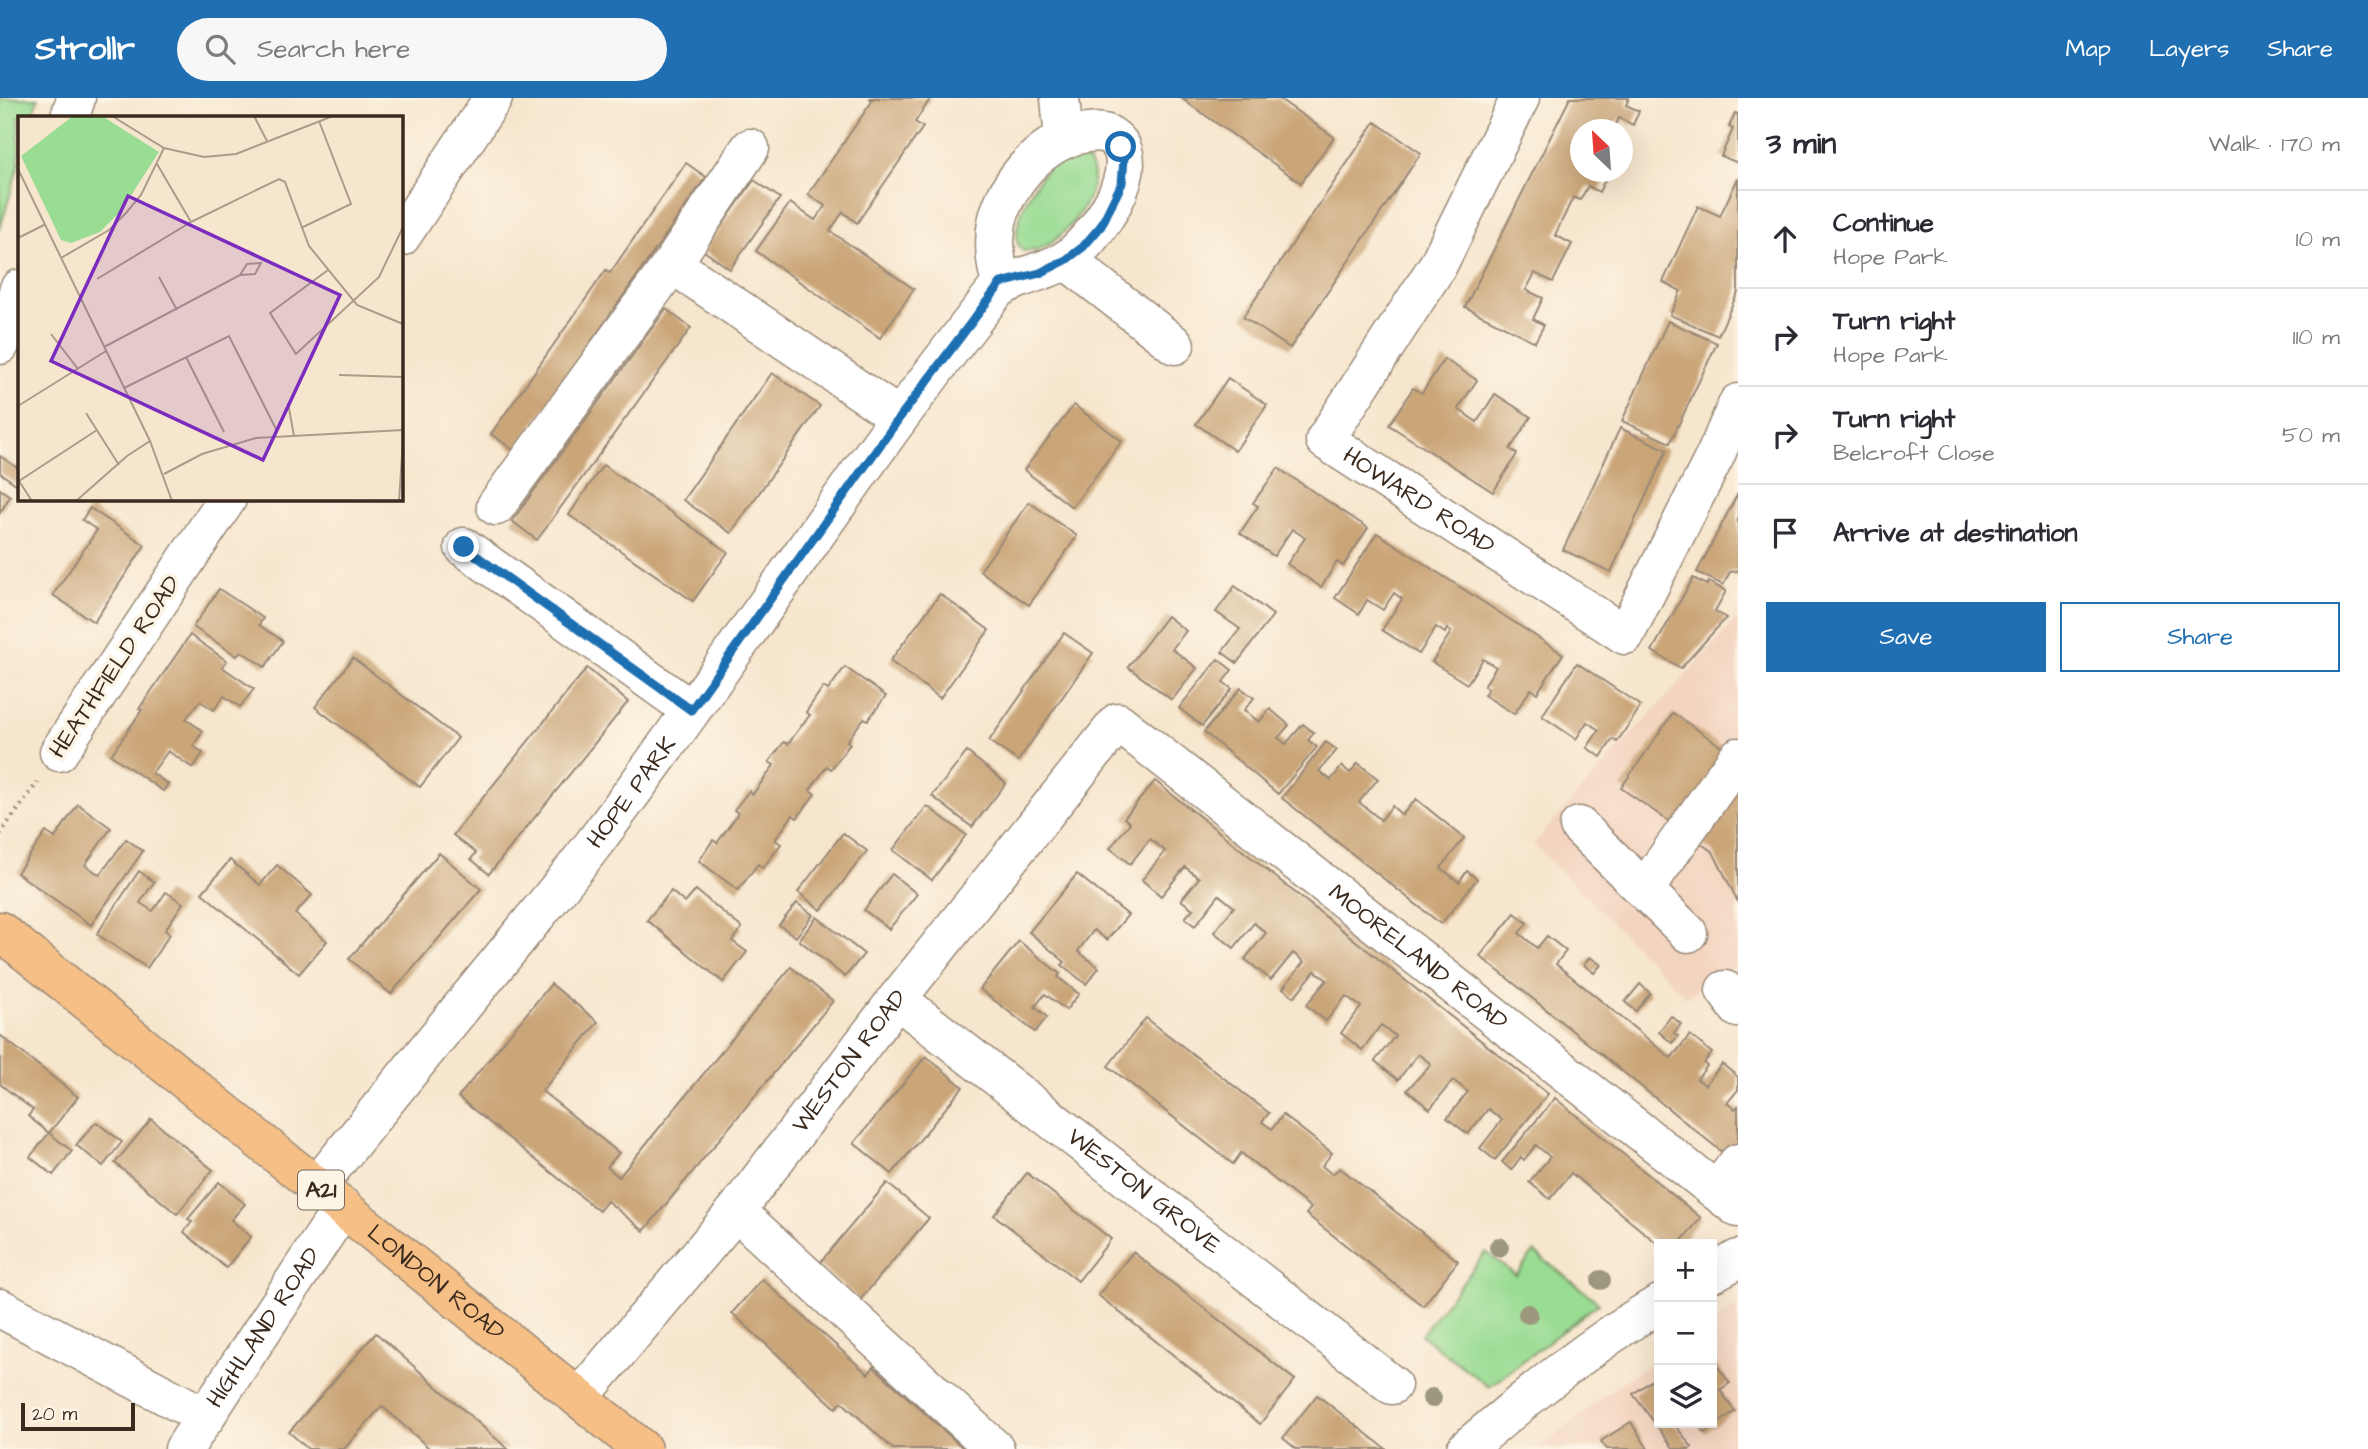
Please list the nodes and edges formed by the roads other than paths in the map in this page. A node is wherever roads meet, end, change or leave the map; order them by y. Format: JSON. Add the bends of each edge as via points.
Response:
{"nodes":[{"id":1,"x":76,"y":98,"type":"edge"},
{"id":2,"x":493,"y":98,"type":"edge"},
{"id":3,"x":1060,"y":98,"type":"edge"},
{"id":4,"x":1520,"y":98,"type":"edge"},
{"id":5,"x":70,"y":116,"type":"edge"},
{"id":6,"x":1064,"y":139,"type":"junction"},
{"id":7,"x":750,"y":148,"type":"dead end"},
{"id":8,"x":402,"y":235,"type":"edge"},
{"id":9,"x":1066,"y":260,"type":"junction"},
{"id":10,"x":672,"y":264,"type":"junction"},
{"id":11,"x":1001,"y":283,"type":"junction"},
{"id":12,"x":18,"y":292,"type":"edge"},
{"id":13,"x":0,"y":345,"type":"edge"},
{"id":14,"x":1175,"y":345,"type":"dead end"},
{"id":15,"x":1738,"y":403,"type":"edge"},
{"id":16,"x":900,"y":417,"type":"junction"},
{"id":17,"x":226,"y":500,"type":"edge"},
{"id":18,"x":496,"y":506,"type":"dead end"},
{"id":19,"x":464,"y":547,"type":"dead end"},
{"id":20,"x":691,"y":710,"type":"junction"},
{"id":21,"x":1118,"y":722,"type":"joint"},
{"id":22,"x":59,"y":752,"type":"road end"},
{"id":23,"x":1738,"y":757,"type":"edge"},
{"id":24,"x":1579,"y":826,"type":"dead end"},
{"id":25,"x":1644,"y":890,"type":"junction"},
{"id":26,"x":0,"y":931,"type":"edge"},
{"id":27,"x":1688,"y":933,"type":"dead end"},
{"id":28,"x":897,"y":999,"type":"junction"},
{"id":29,"x":1731,"y":1187,"type":"edge"},
{"id":30,"x":330,"y":1197,"type":"junction"},
{"id":31,"x":736,"y":1211,"type":"junction"},
{"id":32,"x":1738,"y":1259,"type":"edge"},
{"id":33,"x":1717,"y":1270,"type":"edge"},
{"id":34,"x":1654,"y":1307,"type":"edge"},
{"id":35,"x":0,"y":1308,"type":"edge"},
{"id":36,"x":1392,"y":1385,"type":"dead end"},
{"id":37,"x":579,"y":1398,"type":"junction"},
{"id":38,"x":206,"y":1417,"type":"junction"},
{"id":39,"x":184,"y":1449,"type":"edge"},
{"id":40,"x":642,"y":1449,"type":"edge"},
{"id":41,"x":995,"y":1449,"type":"edge"},
{"id":42,"x":1466,"y":1449,"type":"edge"}],
"edges":[{"from":1,"to":5,"type":"street"},
{"from":2,"to":8,"type":"street"},
{"from":3,"to":6,"type":"street"},
{"from":4,"to":15,"type":"street","name":"HOWARD ROAD","via":[[1438,265],[1325,440],[1625,635]]},
{"from":6,"to":9,"type":"street","via":[[1096,132],[1111,135],[1124,159],[1122,183],[1101,226]]},
{"from":6,"to":11,"type":"street","via":[[1028,167],[1001,207],[995,242]]},
{"from":7,"to":10,"type":"street"},
{"from":9,"to":11,"type":"street","via":[[1040,273]]},
{"from":9,"to":14,"type":"street"},
{"from":10,"to":16,"type":"street"},
{"from":10,"to":18,"type":"street"},
{"from":11,"to":16,"type":"street","name":"HOPE PARK"},
{"from":12,"to":13,"type":"street"},
{"from":16,"to":20,"type":"street","name":"HOPE PARK"},
{"from":17,"to":22,"type":"street","name":"HEATHFIELD ROAD"},
{"from":19,"to":20,"type":"street"},
{"from":20,"to":30,"type":"street","name":"HOPE PARK"},
{"from":21,"to":28,"type":"street","name":"WESTON ROAD"},
{"from":21,"to":29,"type":"street","name":"MOORELAND ROAD"},
{"from":23,"to":25,"type":"street"},
{"from":24,"to":25,"type":"street"},
{"from":25,"to":27,"type":"street"},
{"from":26,"to":30,"type":"main road","name":"LONDON ROAD","number":"A21"},
{"from":28,"to":31,"type":"street","name":"WESTON ROAD"},
{"from":28,"to":36,"type":"street","name":"WESTON GROVE"},
{"from":30,"to":37,"type":"main road","name":"LONDON ROAD","number":"A21"},
{"from":30,"to":38,"type":"street","name":"HIGHLAND ROAD"},
{"from":31,"to":37,"type":"street","name":"WESTON ROAD"},
{"from":31,"to":41,"type":"street"},
{"from":32,"to":33,"type":"street"},
{"from":34,"to":42,"type":"street","via":[[1620,1328]]},
{"from":35,"to":38,"type":"street"},
{"from":37,"to":40,"type":"main road","name":"LONDON ROAD","number":"A21"},
{"from":38,"to":39,"type":"street","name":"HIGHLAND ROAD"}]}
